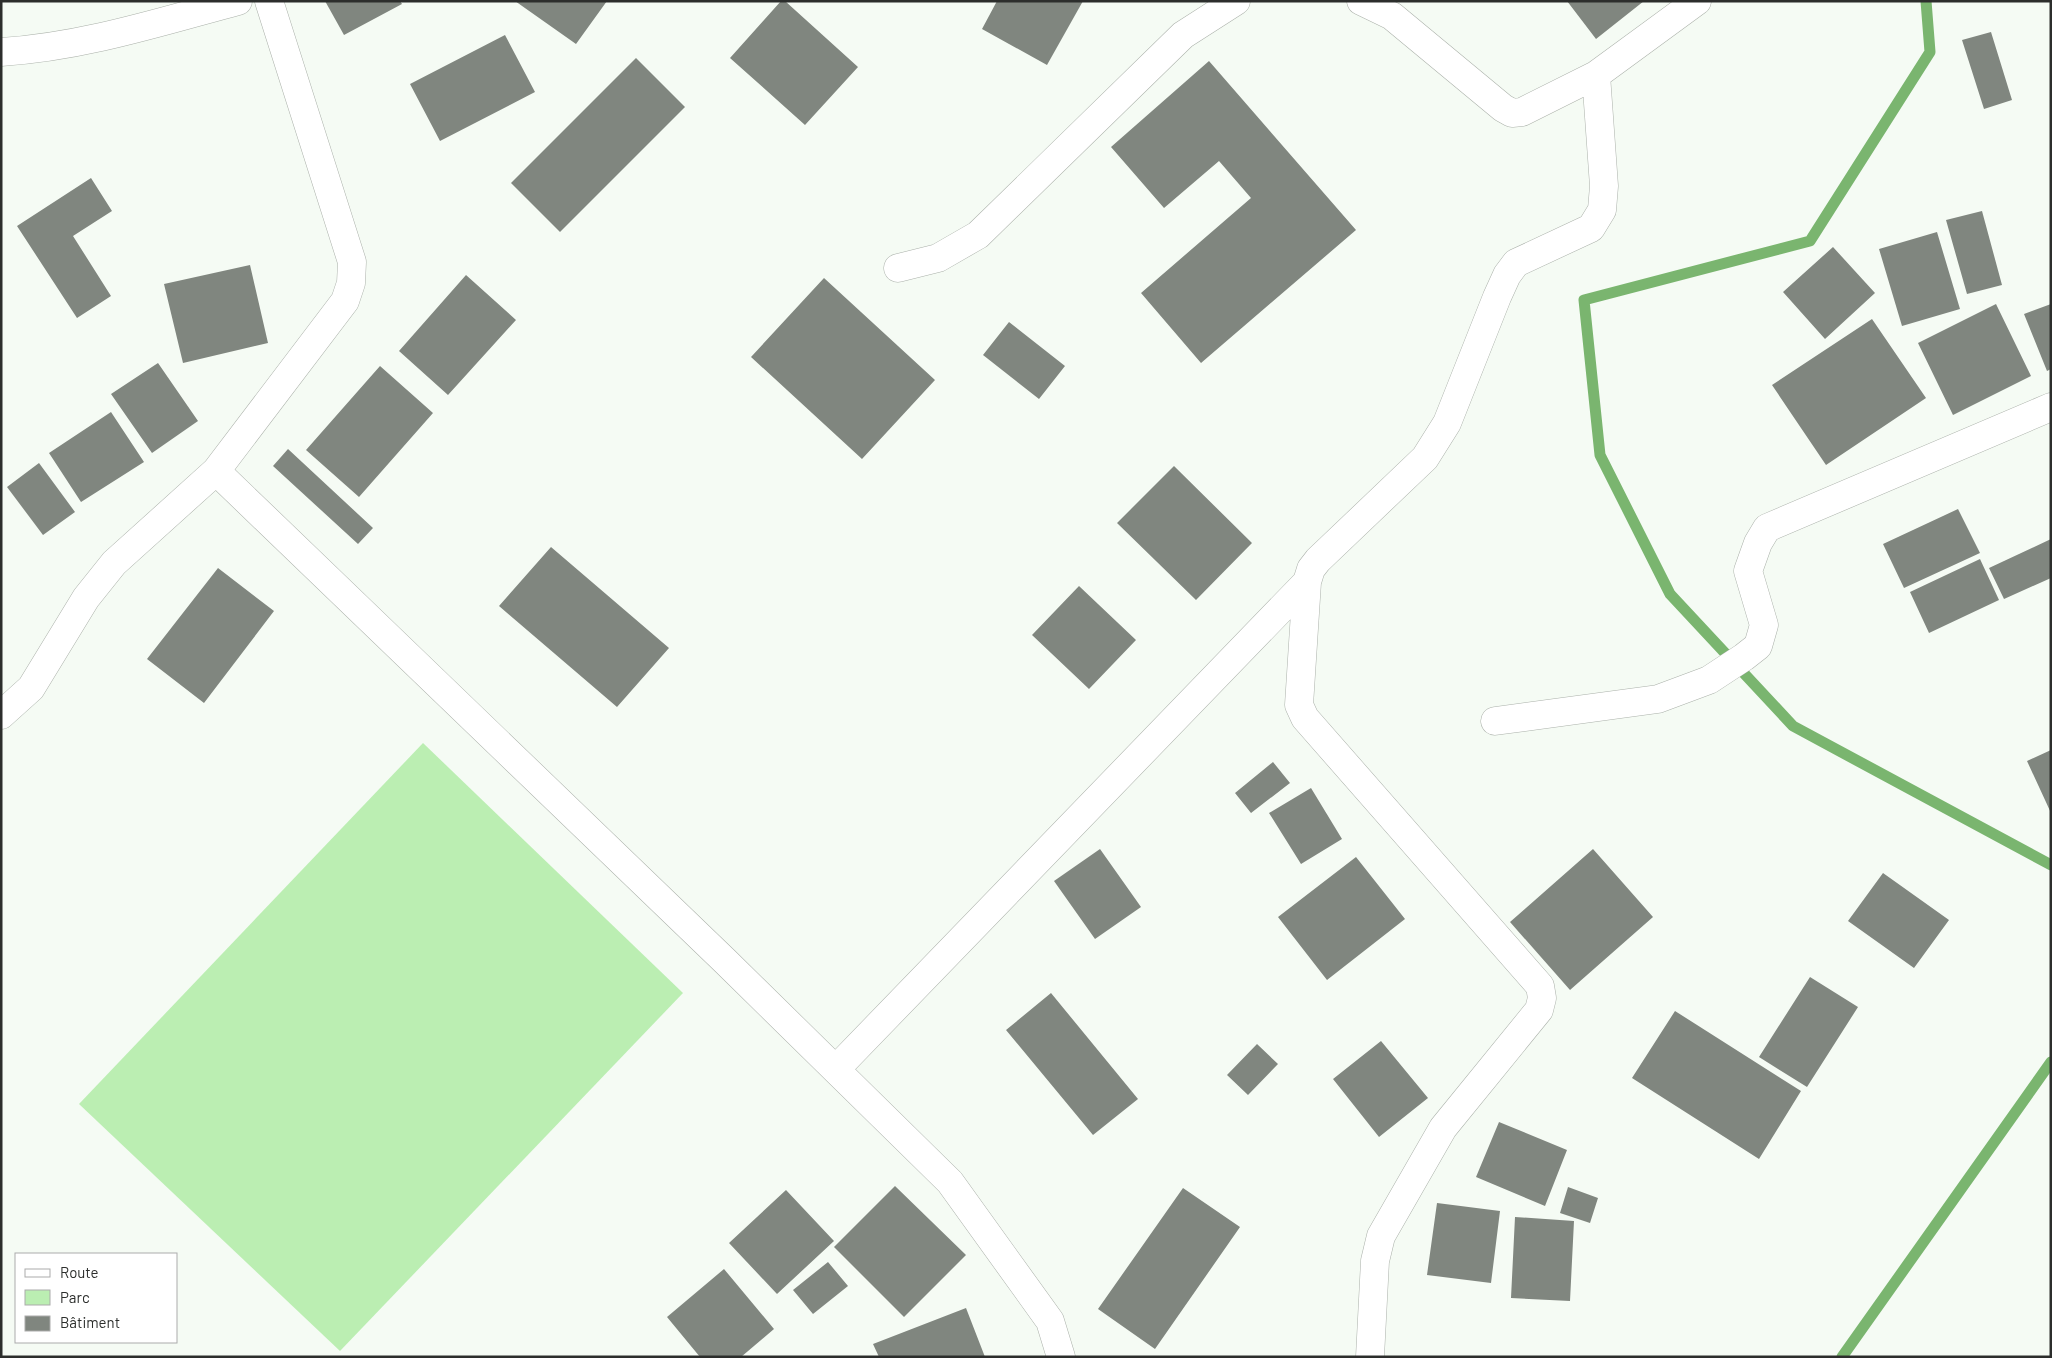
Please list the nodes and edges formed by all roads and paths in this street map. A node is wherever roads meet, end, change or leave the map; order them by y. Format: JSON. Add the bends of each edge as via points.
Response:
{"nodes":[{"id":1,"x":238,"y":1,"type":"edge"},
{"id":2,"x":269,"y":1,"type":"edge"},
{"id":3,"x":1236,"y":1,"type":"edge"},
{"id":4,"x":1361,"y":1,"type":"edge"},
{"id":5,"x":1697,"y":1,"type":"edge"},
{"id":6,"x":1,"y":52,"type":"edge"},
{"id":7,"x":1596,"y":75,"type":"junction"},
{"id":8,"x":898,"y":268,"type":"dead end"},
{"id":9,"x":2051,"y":407,"type":"edge"},
{"id":10,"x":216,"y":471,"type":"junction"},
{"id":11,"x":1307,"y":582,"type":"junction"},
{"id":12,"x":1,"y":715,"type":"edge"},
{"id":13,"x":1495,"y":721,"type":"dead end"},
{"id":14,"x":836,"y":1069,"type":"junction"},
{"id":15,"x":1061,"y":1357,"type":"edge"},
{"id":16,"x":1370,"y":1357,"type":"edge"}],
"edges":[{"from":1,"to":6,"type":"street","via":[[100,38],[36,50]]},
{"from":2,"to":10,"type":"street","via":[[352,262],[351,283],[345,301]]},
{"from":3,"to":8,"type":"street","via":[[1183,35],[978,236],[938,258]]},
{"from":4,"to":7,"type":"street","via":[[1392,16],[1512,113],[1522,112]]},
{"from":5,"to":7,"type":"street"},
{"from":7,"to":11,"type":"street","via":[[1604,186],[1602,210],[1591,228],[1516,263],[1497,297],[1447,423],[1425,458],[1318,560]]},
{"from":9,"to":13,"type":"street","via":[[1767,528],[1748,571],[1764,625],[1758,646],[1709,680],[1658,699]]},
{"from":10,"to":12,"type":"street","via":[[114,563],[86,598],[31,688]]},
{"from":10,"to":14,"type":"street"},
{"from":11,"to":14,"type":"street"},
{"from":11,"to":16,"type":"street","via":[[1299,705],[1305,718],[1540,986],[1542,998],[1539,1010],[1443,1128],[1382,1236],[1375,1262]]},
{"from":14,"to":15,"type":"street","via":[[950,1182],[1050,1322]]}]}
